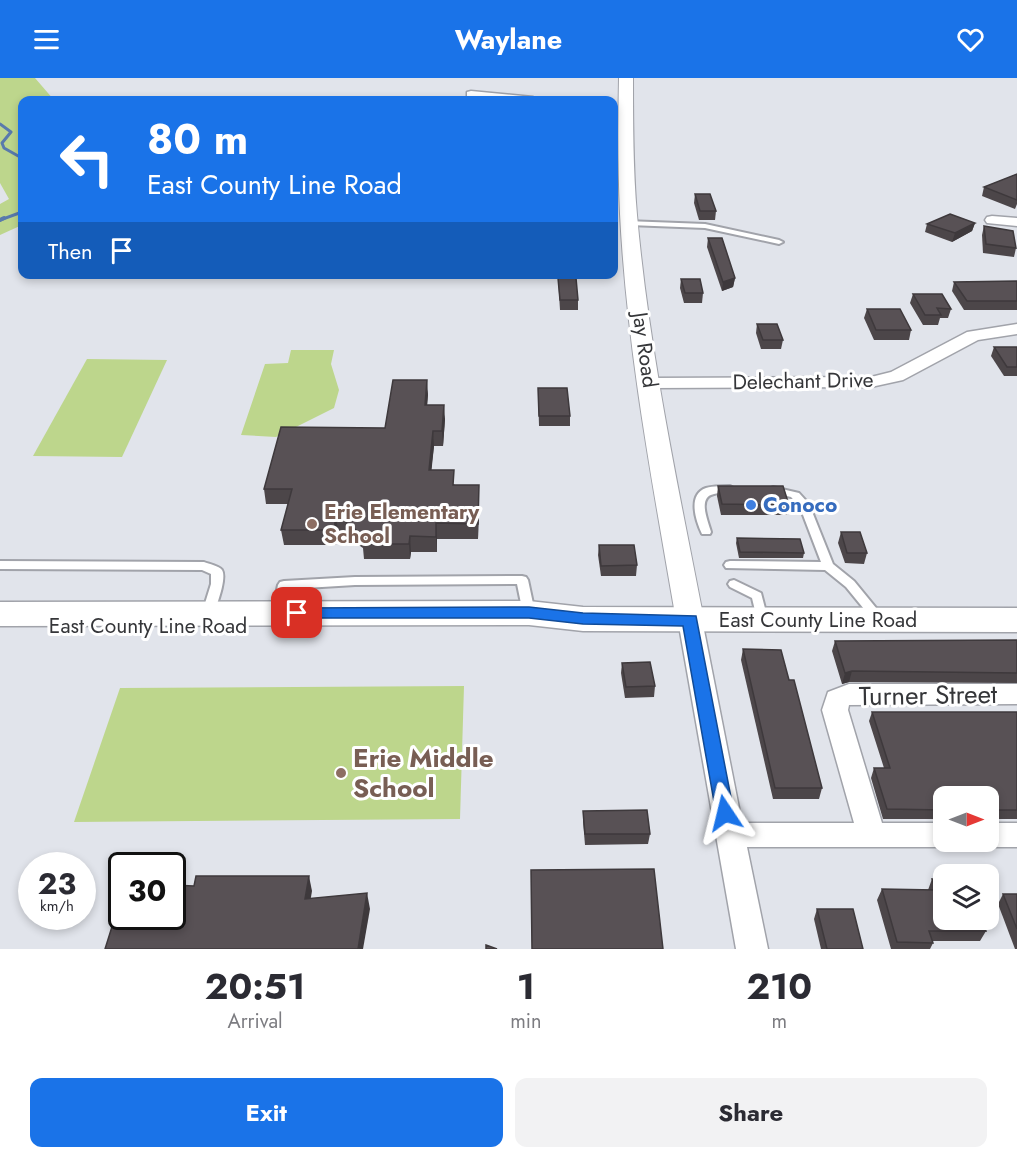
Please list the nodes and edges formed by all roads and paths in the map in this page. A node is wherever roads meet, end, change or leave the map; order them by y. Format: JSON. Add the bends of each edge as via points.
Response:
{"nodes":[{"id":1,"x":626,"y":78,"type":"edge"},
{"id":2,"x":471,"y":94,"type":"dead end"},
{"id":3,"x":492,"y":96,"type":"edge"},
{"id":4,"x":619,"y":106,"type":"edge"},
{"id":5,"x":992,"y":220,"type":"dead end"},
{"id":6,"x":1017,"y":222,"type":"edge"},
{"id":7,"x":629,"y":223,"type":"junction"},
{"id":8,"x":778,"y":242,"type":"dead end"},
{"id":9,"x":1017,"y":329,"type":"edge"},
{"id":10,"x":650,"y":383,"type":"junction"},
{"id":11,"x":706,"y":532,"type":"dead end"},
{"id":12,"x":0,"y":565,"type":"edge"},
{"id":13,"x":730,"y":565,"type":"dead end"},
{"id":14,"x":828,"y":566,"type":"junction"},
{"id":15,"x":734,"y":584,"type":"dead end"},
{"id":16,"x":208,"y":613,"type":"junction"},
{"id":17,"x":0,"y":614,"type":"edge"},
{"id":18,"x":583,"y":619,"type":"junction"},
{"id":19,"x":690,"y":620,"type":"junction"},
{"id":20,"x":762,"y":620,"type":"junction"},
{"id":21,"x":879,"y":620,"type":"junction"},
{"id":22,"x":1017,"y":620,"type":"edge"},
{"id":23,"x":0,"y":626,"type":"edge"},
{"id":24,"x":1017,"y":694,"type":"edge"},
{"id":25,"x":729,"y":835,"type":"junction"},
{"id":26,"x":872,"y":835,"type":"junction"},
{"id":27,"x":933,"y":835,"type":"edge"},
{"id":28,"x":999,"y":835,"type":"edge"},
{"id":29,"x":1017,"y":835,"type":"edge"},
{"id":30,"x":752,"y":949,"type":"edge"}],
"edges":[{"from":1,"to":4,"type":"street","name":"Jay Road"},
{"from":2,"to":3,"type":"street"},
{"from":4,"to":7,"type":"street","name":"Jay Road"},
{"from":5,"to":6,"type":"street"},
{"from":7,"to":8,"type":"lane","via":[[705,225]]},
{"from":7,"to":10,"type":"street","name":"Jay Road"},
{"from":9,"to":10,"type":"street","name":"Delechant Drive","via":[[973,336],[897,376],[872,382]]},
{"from":10,"to":19,"type":"street","name":"Jay Road"},
{"from":11,"to":14,"type":"lane","via":[[699,505],[708,491],[779,490],[795,495],[805,506]]},
{"from":12,"to":16,"type":"lane","via":[[204,566],[217,572]]},
{"from":13,"to":14,"type":"lane"},
{"from":14,"to":21,"type":"lane","via":[[850,584]]},
{"from":15,"to":20,"type":"lane","via":[[757,596]]},
{"from":16,"to":17,"type":"main road","name":"East County Line Road"},
{"from":16,"to":18,"type":"main road","name":"East County Line Road","via":[[529,612]]},
{"from":18,"to":19,"type":"main road","name":"East County Line Road"},
{"from":18,"to":23,"type":"main road","name":"East County Line Road","via":[[530,626]]},
{"from":19,"to":20,"type":"main road","name":"East County Line Road"},
{"from":19,"to":25,"type":"street"},
{"from":20,"to":21,"type":"main road","name":"East County Line Road"},
{"from":21,"to":22,"type":"main road","name":"East County Line Road"},
{"from":24,"to":26,"type":"street","name":"Turner Street","via":[[849,694],[837,699],[836,710]]},
{"from":25,"to":26,"type":"street"},
{"from":25,"to":30,"type":"street"},
{"from":26,"to":27,"type":"street"},
{"from":28,"to":29,"type":"street"}]}
